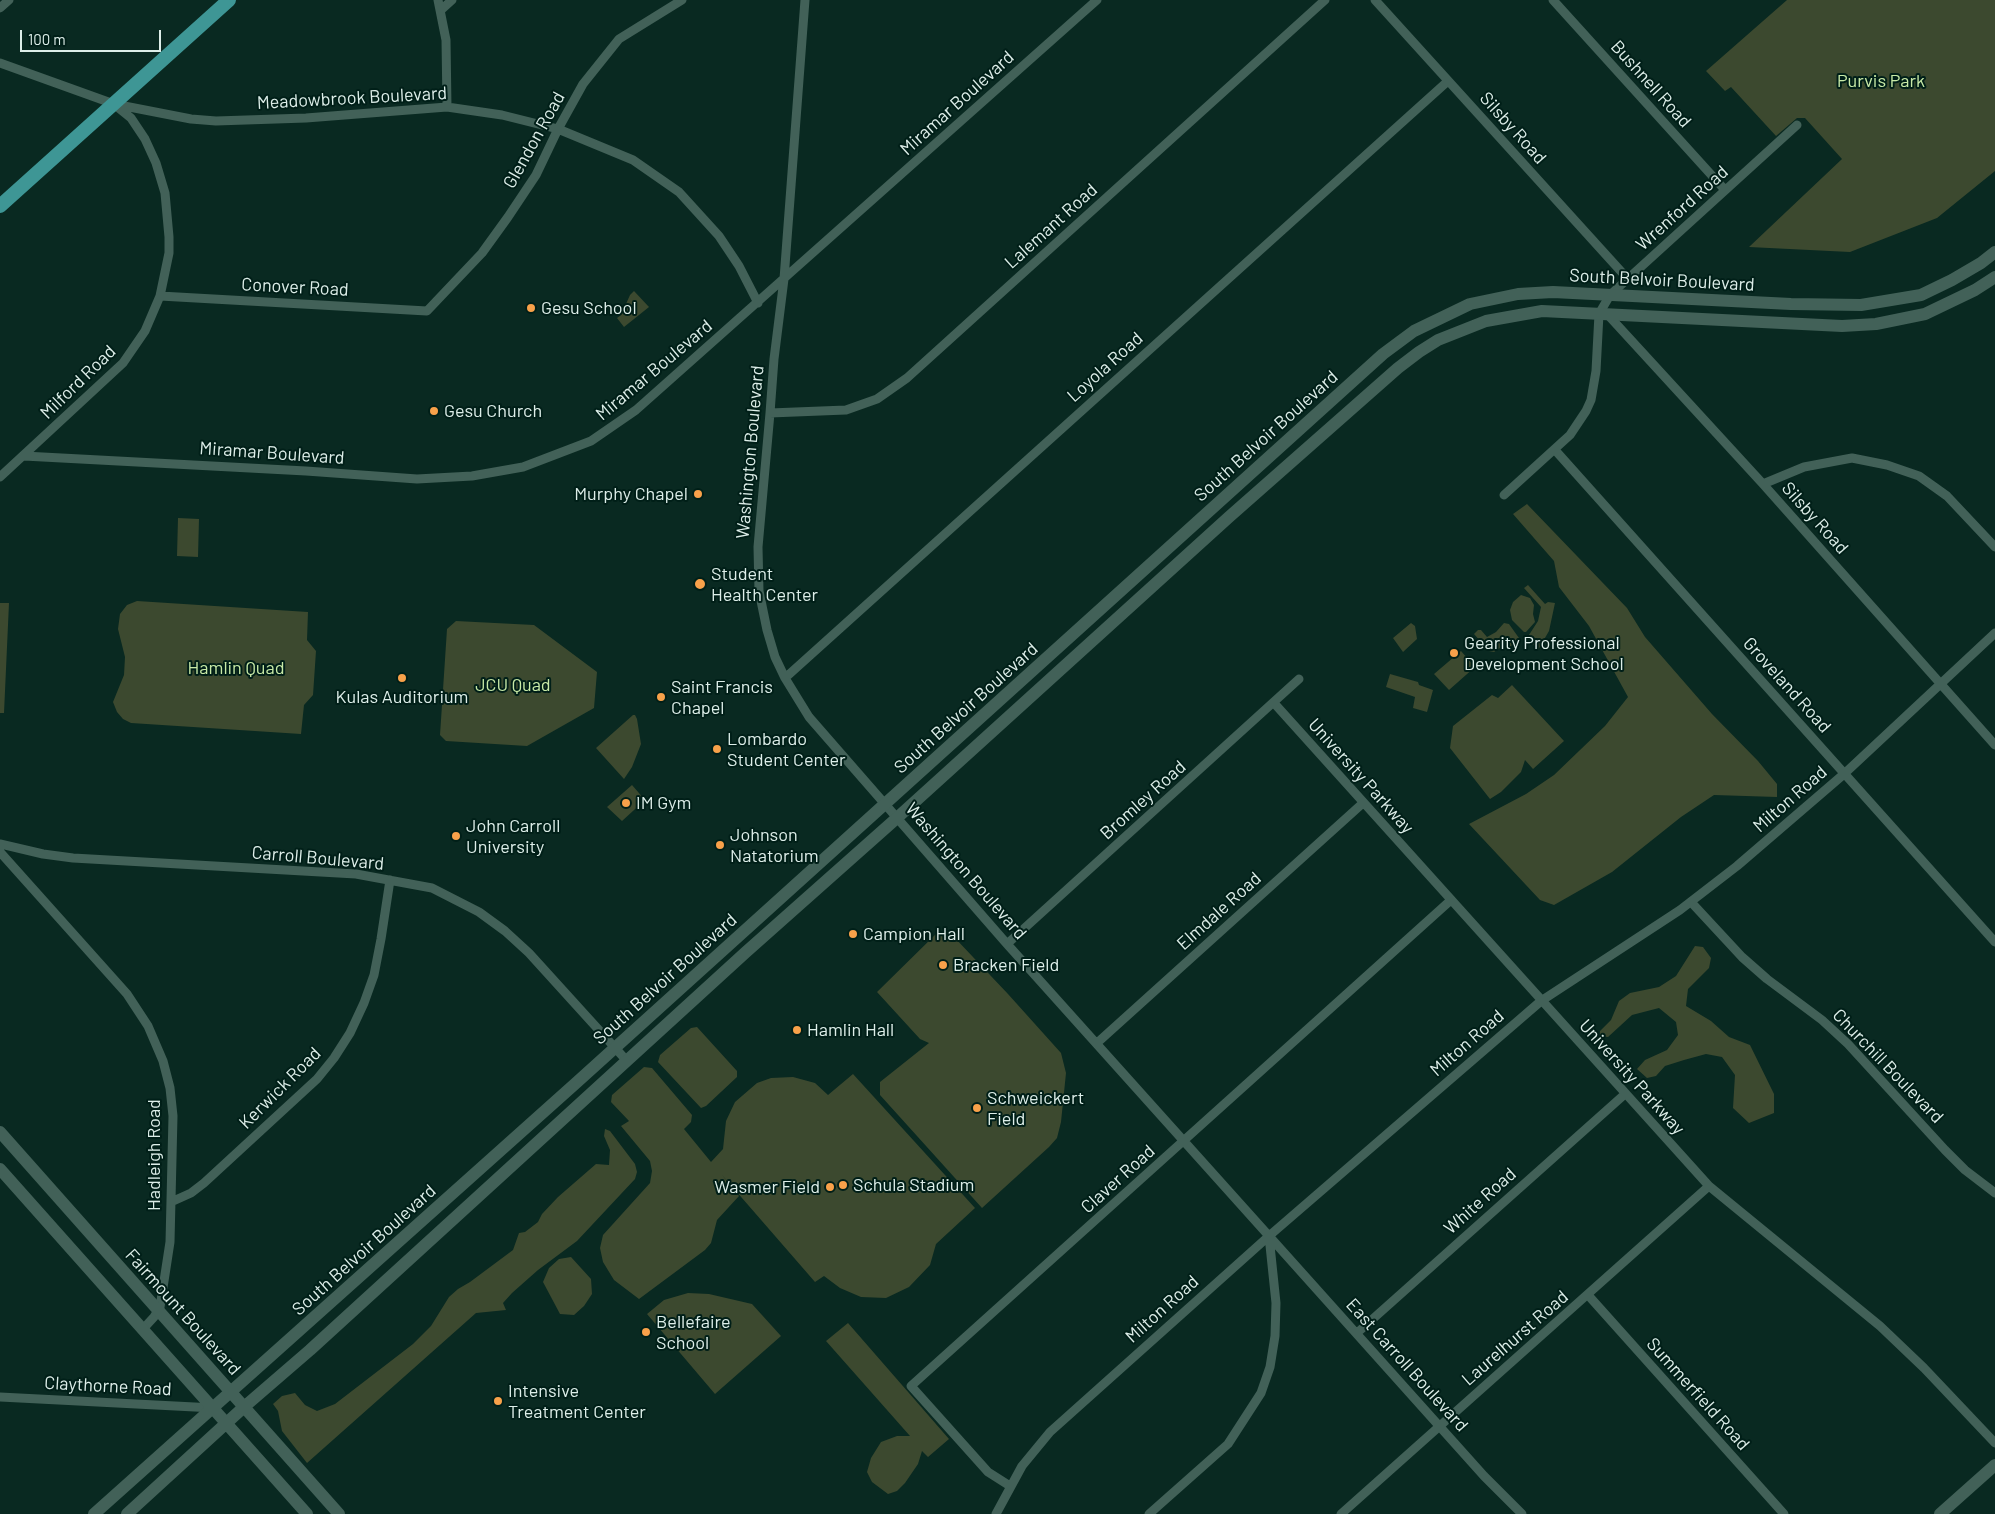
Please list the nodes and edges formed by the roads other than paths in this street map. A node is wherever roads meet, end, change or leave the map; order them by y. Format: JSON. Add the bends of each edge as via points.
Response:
{"nodes":[{"id":1,"x":8,"y":0,"type":"edge"},
{"id":2,"x":229,"y":0,"type":"edge"},
{"id":3,"x":438,"y":0,"type":"edge"},
{"id":4,"x":452,"y":0,"type":"edge"},
{"id":5,"x":682,"y":0,"type":"edge"},
{"id":6,"x":805,"y":0,"type":"edge"},
{"id":7,"x":1097,"y":0,"type":"edge"},
{"id":8,"x":1325,"y":0,"type":"edge"},
{"id":9,"x":1375,"y":0,"type":"edge"},
{"id":10,"x":1553,"y":0,"type":"edge"},
{"id":11,"x":0,"y":8,"type":"edge"},
{"id":12,"x":440,"y":10,"type":"junction"},
{"id":13,"x":0,"y":63,"type":"edge"},
{"id":14,"x":1448,"y":81,"type":"junction"},
{"id":15,"x":114,"y":104,"type":"junction"},
{"id":16,"x":446,"y":107,"type":"junction"},
{"id":17,"x":1797,"y":126,"type":"dead end"},
{"id":18,"x":558,"y":129,"type":"junction"},
{"id":19,"x":1725,"y":190,"type":"junction"},
{"id":20,"x":0,"y":206,"type":"edge"},
{"id":21,"x":1995,"y":252,"type":"edge"},
{"id":22,"x":1995,"y":277,"type":"edge"},
{"id":23,"x":1627,"y":278,"type":"junction"},
{"id":24,"x":784,"y":279,"type":"junction"},
{"id":25,"x":1610,"y":295,"type":"junction"},
{"id":26,"x":160,"y":296,"type":"junction"},
{"id":27,"x":758,"y":303,"type":"junction"},
{"id":28,"x":427,"y":311,"type":"joint"},
{"id":29,"x":1604,"y":315,"type":"junction"},
{"id":30,"x":770,"y":413,"type":"junction"},
{"id":31,"x":1555,"y":450,"type":"junction"},
{"id":32,"x":24,"y":456,"type":"junction"},
{"id":33,"x":0,"y":477,"type":"edge"},
{"id":34,"x":1763,"y":484,"type":"junction"},
{"id":35,"x":1504,"y":495,"type":"dead end"},
{"id":36,"x":1217,"y":504,"type":"junction"},
{"id":37,"x":1229,"y":518,"type":"junction"},
{"id":38,"x":1995,"y":547,"type":"edge"},
{"id":39,"x":1995,"y":633,"type":"edge"},
{"id":40,"x":785,"y":678,"type":"junction"},
{"id":41,"x":1300,"y":679,"type":"dead end"},
{"id":42,"x":1941,"y":685,"type":"junction"},
{"id":43,"x":1274,"y":704,"type":"junction"},
{"id":44,"x":1995,"y":745,"type":"edge"},
{"id":45,"x":1844,"y":774,"type":"junction"},
{"id":46,"x":1363,"y":803,"type":"junction"},
{"id":47,"x":885,"y":804,"type":"junction"},
{"id":48,"x":898,"y":817,"type":"junction"},
{"id":49,"x":0,"y":844,"type":"edge"},
{"id":50,"x":0,"y":852,"type":"edge"},
{"id":51,"x":390,"y":880,"type":"junction"},
{"id":52,"x":1452,"y":900,"type":"junction"},
{"id":53,"x":1691,"y":902,"type":"junction"},
{"id":54,"x":1995,"y":942,"type":"edge"},
{"id":55,"x":1007,"y":944,"type":"junction"},
{"id":56,"x":1541,"y":1001,"type":"junction"},
{"id":57,"x":1097,"y":1043,"type":"junction"},
{"id":58,"x":614,"y":1047,"type":"junction"},
{"id":59,"x":626,"y":1061,"type":"junction"},
{"id":60,"x":1625,"y":1094,"type":"junction"},
{"id":61,"x":0,"y":1132,"type":"edge"},
{"id":62,"x":1185,"y":1142,"type":"junction"},
{"id":63,"x":0,"y":1169,"type":"edge"},
{"id":64,"x":1710,"y":1186,"type":"junction"},
{"id":65,"x":1995,"y":1193,"type":"edge"},
{"id":66,"x":171,"y":1202,"type":"junction"},
{"id":67,"x":1269,"y":1236,"type":"junction"},
{"id":68,"x":1588,"y":1295,"type":"junction"},
{"id":69,"x":158,"y":1310,"type":"junction"},
{"id":70,"x":143,"y":1328,"type":"junction"},
{"id":71,"x":1357,"y":1333,"type":"junction"},
{"id":72,"x":232,"y":1393,"type":"junction"},
{"id":73,"x":0,"y":1397,"type":"edge"},
{"id":74,"x":244,"y":1407,"type":"junction"},
{"id":75,"x":214,"y":1408,"type":"junction"},
{"id":76,"x":226,"y":1423,"type":"junction"},
{"id":77,"x":1440,"y":1426,"type":"junction"},
{"id":78,"x":1995,"y":1443,"type":"edge"},
{"id":79,"x":1995,"y":1465,"type":"edge"},
{"id":80,"x":1010,"y":1486,"type":"junction"},
{"id":81,"x":94,"y":1514,"type":"edge"},
{"id":82,"x":127,"y":1514,"type":"edge"},
{"id":83,"x":307,"y":1514,"type":"edge"},
{"id":84,"x":339,"y":1514,"type":"edge"},
{"id":85,"x":996,"y":1514,"type":"edge"},
{"id":86,"x":1149,"y":1514,"type":"edge"},
{"id":87,"x":1341,"y":1514,"type":"edge"},
{"id":88,"x":1522,"y":1514,"type":"edge"},
{"id":89,"x":1784,"y":1514,"type":"edge"},
{"id":90,"x":1940,"y":1514,"type":"edge"}],
"edges":[{"from":1,"to":11,"type":"street"},
{"from":2,"to":15,"type":"main road"},
{"from":3,"to":12,"type":"street"},
{"from":4,"to":12,"type":"street"},
{"from":5,"to":18,"type":"street","name":"Glendon Road","via":[[619,39],[583,84]]},
{"from":6,"to":24,"type":"street","name":"Washington Boulevard"},
{"from":7,"to":24,"type":"street","name":"Miramar Boulevard"},
{"from":8,"to":30,"type":"street","name":"Lalemant Road","via":[[907,378],[877,399],[846,410]]},
{"from":9,"to":14,"type":"street","name":"Silsby Road"},
{"from":10,"to":19,"type":"street","name":"Bushnell Road"},
{"from":12,"to":16,"type":"street","via":[[446,40]]},
{"from":13,"to":15,"type":"street","name":"Meadowbrook Boulevard"},
{"from":14,"to":23,"type":"street","name":"Silsby Road"},
{"from":14,"to":40,"type":"street","name":"Loyola Road"},
{"from":15,"to":16,"type":"street","name":"Meadowbrook Boulevard","via":[[216,121]]},
{"from":15,"to":20,"type":"main road"},
{"from":15,"to":26,"type":"street","name":"Milford Road","via":[[131,118],[145,138],[165,193],[170,237]]},
{"from":16,"to":18,"type":"street","name":"Meadowbrook Boulevard","via":[[502,115]]},
{"from":17,"to":19,"type":"street","name":"Wrenford Road"},
{"from":18,"to":27,"type":"street","name":"Meadowbrook Boulevard","via":[[633,160],[679,192],[719,236]]},
{"from":18,"to":28,"type":"street","name":"Glendon Road","via":[[536,175],[508,217],[482,252]]},
{"from":19,"to":23,"type":"street","name":"Wrenford Road"},
{"from":21,"to":25,"type":"street","name":"South Belvoir Boulevard","via":[[1952,280],[1921,295],[1861,305]]},
{"from":22,"to":29,"type":"street","name":"South Belvoir Boulevard","via":[[1926,314],[1876,324],[1842,326]]},
{"from":23,"to":25,"type":"street","name":"Wrenford Road"},
{"from":24,"to":27,"type":"street","name":"Miramar Boulevard"},
{"from":24,"to":30,"type":"street","name":"Washington Boulevard"},
{"from":25,"to":29,"type":"street","name":"Wrenford Road"},
{"from":25,"to":36,"type":"street","name":"South Belvoir Boulevard","via":[[1518,294],[1470,304],[1414,331],[1383,354]]},
{"from":26,"to":28,"type":"street","name":"Conover Road"},
{"from":26,"to":32,"type":"street","name":"Milford Road","via":[[145,331],[123,363]]},
{"from":27,"to":32,"type":"street","name":"Miramar Boulevard","via":[[636,410],[592,441],[523,467],[472,476],[417,479]]},
{"from":29,"to":31,"type":"street","name":"Wrenford Road","via":[[1591,400],[1574,431]]},
{"from":29,"to":34,"type":"street","name":"Silsby Road"},
{"from":29,"to":37,"type":"street","name":"South Belvoir Boulevard","via":[[1542,311],[1513,314],[1438,340],[1398,368]]},
{"from":30,"to":40,"type":"street","name":"Washington Boulevard","via":[[758,547],[759,591],[775,657]]},
{"from":31,"to":35,"type":"street","name":"Wrenford Road"},
{"from":31,"to":45,"type":"street","name":"Groveland Road"},
{"from":32,"to":33,"type":"street","name":"Milford Road"},
{"from":34,"to":38,"type":"street","via":[[1804,467],[1852,458],[1887,465],[1919,476],[1947,496]]},
{"from":34,"to":42,"type":"street","name":"Silsby Road"},
{"from":36,"to":37,"type":"street"},
{"from":36,"to":47,"type":"street","name":"South Belvoir Boulevard"},
{"from":37,"to":48,"type":"street","name":"South Belvoir Boulevard"},
{"from":39,"to":42,"type":"street","name":"Milton Road"},
{"from":40,"to":47,"type":"street","name":"Washington Boulevard","via":[[809,717]]},
{"from":41,"to":43,"type":"street","name":"Bromley Road"},
{"from":42,"to":44,"type":"street","name":"Silsby Road"},
{"from":42,"to":45,"type":"street","name":"Milton Road"},
{"from":43,"to":46,"type":"street","name":"University Parkway"},
{"from":43,"to":55,"type":"street","name":"Bromley Road"},
{"from":45,"to":53,"type":"street","name":"Milton Road"},
{"from":45,"to":54,"type":"street","name":"Groveland Road"},
{"from":46,"to":52,"type":"street","name":"University Parkway"},
{"from":46,"to":57,"type":"street","name":"Elmdale Road"},
{"from":47,"to":48,"type":"street","name":"Washington Boulevard"},
{"from":47,"to":58,"type":"street","name":"South Belvoir Boulevard"},
{"from":48,"to":55,"type":"street","name":"Washington Boulevard"},
{"from":48,"to":59,"type":"street","name":"South Belvoir Boulevard"},
{"from":49,"to":51,"type":"street","name":"Carroll Boulevard","via":[[73,858],[356,874]]},
{"from":50,"to":66,"type":"street","name":"Hadleigh Road","via":[[117,982],[151,1031],[163,1061],[172,1101]]},
{"from":51,"to":58,"type":"street","name":"Carroll Boulevard","via":[[432,888],[479,912],[505,931]]},
{"from":51,"to":66,"type":"street","name":"Kerwick Road","via":[[374,975],[358,1017],[334,1058],[313,1083],[204,1183]]},
{"from":52,"to":56,"type":"street","name":"University Parkway"},
{"from":52,"to":62,"type":"street","name":"Claver Road"},
{"from":53,"to":56,"type":"street","name":"Milton Road"},
{"from":53,"to":65,"type":"street","name":"Churchill Boulevard","via":[[1742,957],[1836,1032],[1945,1150]]},
{"from":55,"to":57,"type":"street","name":"Washington Boulevard"},
{"from":56,"to":60,"type":"street","name":"University Parkway"},
{"from":56,"to":67,"type":"street","name":"Milton Road"},
{"from":57,"to":62,"type":"street","name":"Washington Boulevard"},
{"from":58,"to":59,"type":"street","name":"Carroll Boulevard"},
{"from":58,"to":72,"type":"street","name":"South Belvoir Boulevard"},
{"from":59,"to":74,"type":"street","name":"South Belvoir Boulevard"},
{"from":60,"to":64,"type":"street","name":"University Parkway"},
{"from":60,"to":71,"type":"street","name":"White Road"},
{"from":61,"to":69,"type":"street","name":"Fairmount Boulevard"},
{"from":62,"to":67,"type":"street","name":"Washington Boulevard"},
{"from":62,"to":80,"type":"street","name":"Claver Road","via":[[911,1386],[988,1472]]},
{"from":63,"to":70,"type":"street"},
{"from":64,"to":68,"type":"street","name":"Laurelhurst Road"},
{"from":64,"to":78,"type":"street","name":"University Parkway","via":[[1880,1326]]},
{"from":66,"to":69,"type":"street","name":"Hadleigh Road","via":[[170,1242]]},
{"from":67,"to":71,"type":"street","name":"East Carroll Boulevard"},
{"from":67,"to":80,"type":"street","name":"Milton Road","via":[[1050,1432]]},
{"from":67,"to":86,"type":"street","via":[[1276,1303],[1275,1336],[1270,1367],[1261,1393],[1228,1444]]},
{"from":68,"to":77,"type":"street","name":"Laurelhurst Road"},
{"from":68,"to":89,"type":"street","name":"Summerfield Road"},
{"from":69,"to":70,"type":"street","name":"Hadleigh Road"},
{"from":69,"to":72,"type":"street","name":"Fairmount Boulevard"},
{"from":70,"to":75,"type":"street"},
{"from":71,"to":77,"type":"street","name":"East Carroll Boulevard"},
{"from":72,"to":74,"type":"street","name":"Fairmount Boulevard"},
{"from":72,"to":75,"type":"street","name":"South Belvoir Boulevard"},
{"from":73,"to":75,"type":"street","name":"Claythorne Road"},
{"from":74,"to":76,"type":"street","name":"South Belvoir Boulevard"},
{"from":74,"to":84,"type":"street","name":"Fairmount Boulevard"},
{"from":75,"to":76,"type":"street"},
{"from":75,"to":81,"type":"street","name":"South Belvoir Boulevard"},
{"from":76,"to":82,"type":"street","name":"South Belvoir Boulevard"},
{"from":76,"to":83,"type":"street"},
{"from":77,"to":87,"type":"street","name":"Laurelhurst Road"},
{"from":77,"to":88,"type":"street","name":"East Carroll Boulevard"},
{"from":79,"to":90,"type":"street"},
{"from":80,"to":85,"type":"street","name":"Milton Road"}]}
